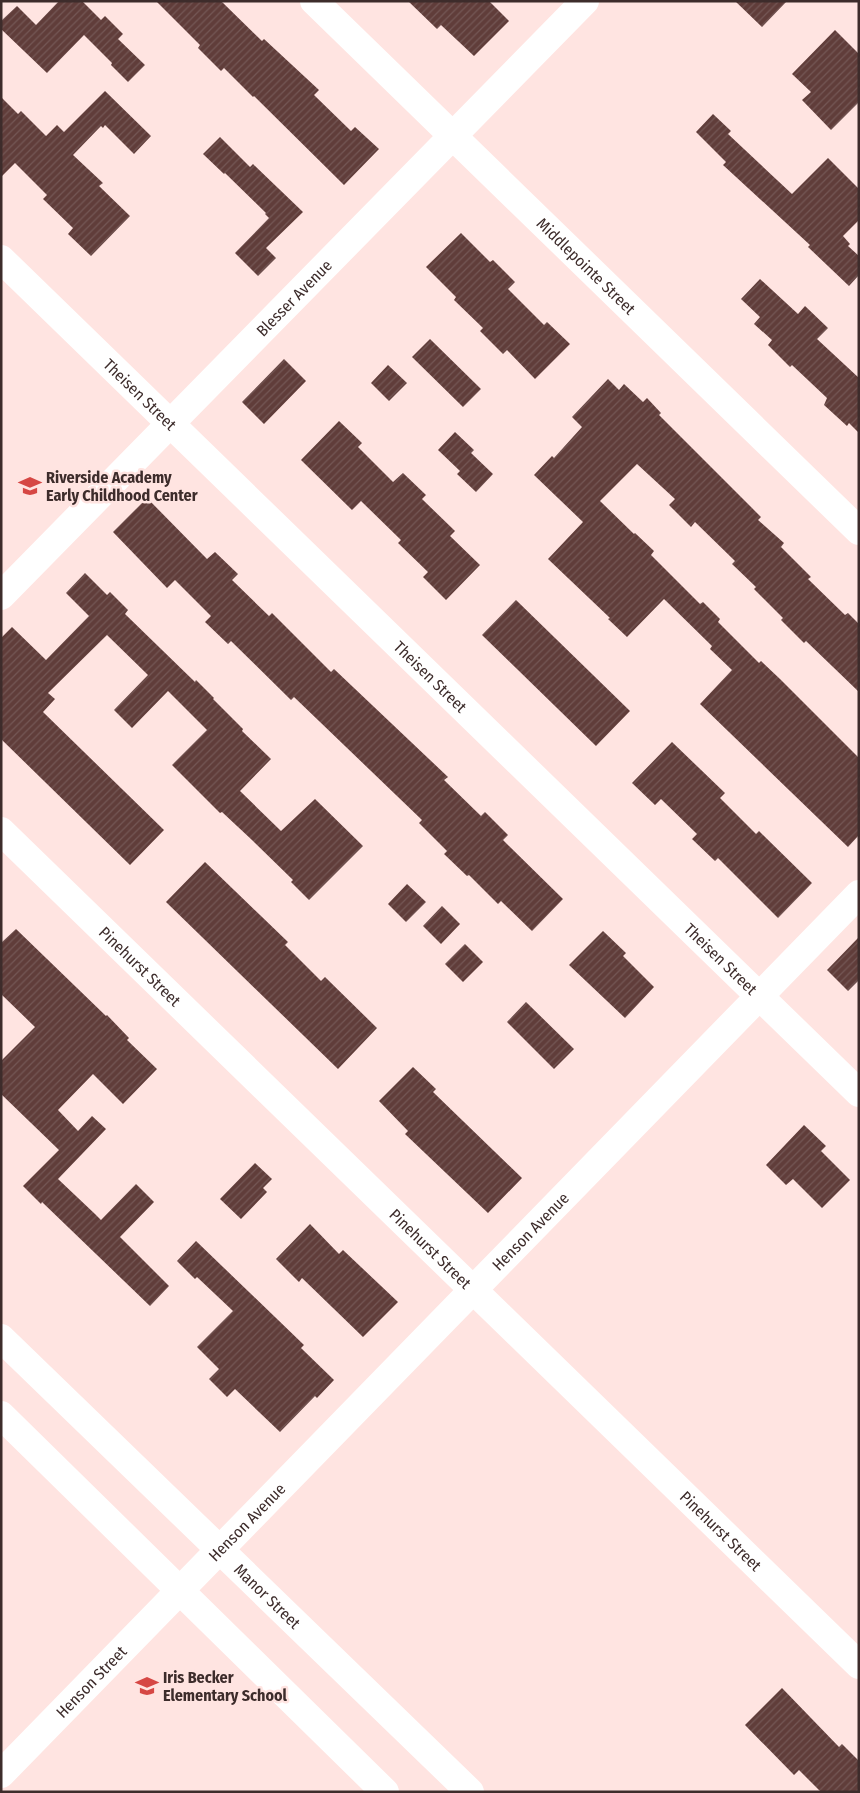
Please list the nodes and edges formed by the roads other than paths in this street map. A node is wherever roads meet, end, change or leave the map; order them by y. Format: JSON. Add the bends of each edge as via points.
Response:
{"nodes":[{"id":1,"x":314,"y":1,"type":"edge"},
{"id":2,"x":585,"y":1,"type":"edge"},
{"id":3,"x":452,"y":136,"type":"junction"},
{"id":4,"x":1,"y":259,"type":"edge"},
{"id":5,"x":170,"y":423,"type":"junction"},
{"id":6,"x":859,"y":531,"type":"edge"},
{"id":7,"x":1,"y":596,"type":"edge"},
{"id":8,"x":1,"y":831,"type":"edge"},
{"id":9,"x":859,"y":894,"type":"edge"},
{"id":10,"x":759,"y":996,"type":"junction"},
{"id":11,"x":859,"y":1093,"type":"edge"},
{"id":12,"x":472,"y":1289,"type":"junction"},
{"id":13,"x":1,"y":1338,"type":"edge"},
{"id":14,"x":1,"y":1415,"type":"edge"},
{"id":15,"x":219,"y":1551,"type":"junction"},
{"id":16,"x":181,"y":1590,"type":"junction"},
{"id":17,"x":859,"y":1666,"type":"edge"},
{"id":18,"x":1,"y":1774,"type":"edge"},
{"id":19,"x":385,"y":1792,"type":"edge"},
{"id":20,"x":470,"y":1792,"type":"edge"}],
"edges":[{"from":1,"to":3,"type":"street","name":"Middlepointe Street"},
{"from":2,"to":3,"type":"street","name":"Blesser Avenue"},
{"from":3,"to":5,"type":"street","name":"Blesser Avenue"},
{"from":3,"to":6,"type":"street","name":"Middlepointe Street"},
{"from":4,"to":5,"type":"street","name":"Theisen Street"},
{"from":5,"to":7,"type":"street","name":"Blesser Avenue"},
{"from":5,"to":10,"type":"street","name":"Theisen Street"},
{"from":8,"to":12,"type":"street","name":"Pinehurst Street"},
{"from":9,"to":10,"type":"street","name":"Henson Avenue"},
{"from":10,"to":11,"type":"street","name":"Theisen Street"},
{"from":10,"to":12,"type":"street","name":"Henson Avenue"},
{"from":12,"to":15,"type":"street","name":"Henson Avenue"},
{"from":12,"to":17,"type":"street","name":"Pinehurst Street"},
{"from":13,"to":15,"type":"street","name":"Manor Street"},
{"from":14,"to":16,"type":"street"},
{"from":15,"to":16,"type":"street","name":"Henson Avenue"},
{"from":15,"to":20,"type":"street","name":"Manor Street"},
{"from":16,"to":18,"type":"street","name":"Henson Street"},
{"from":16,"to":19,"type":"street"}]}
